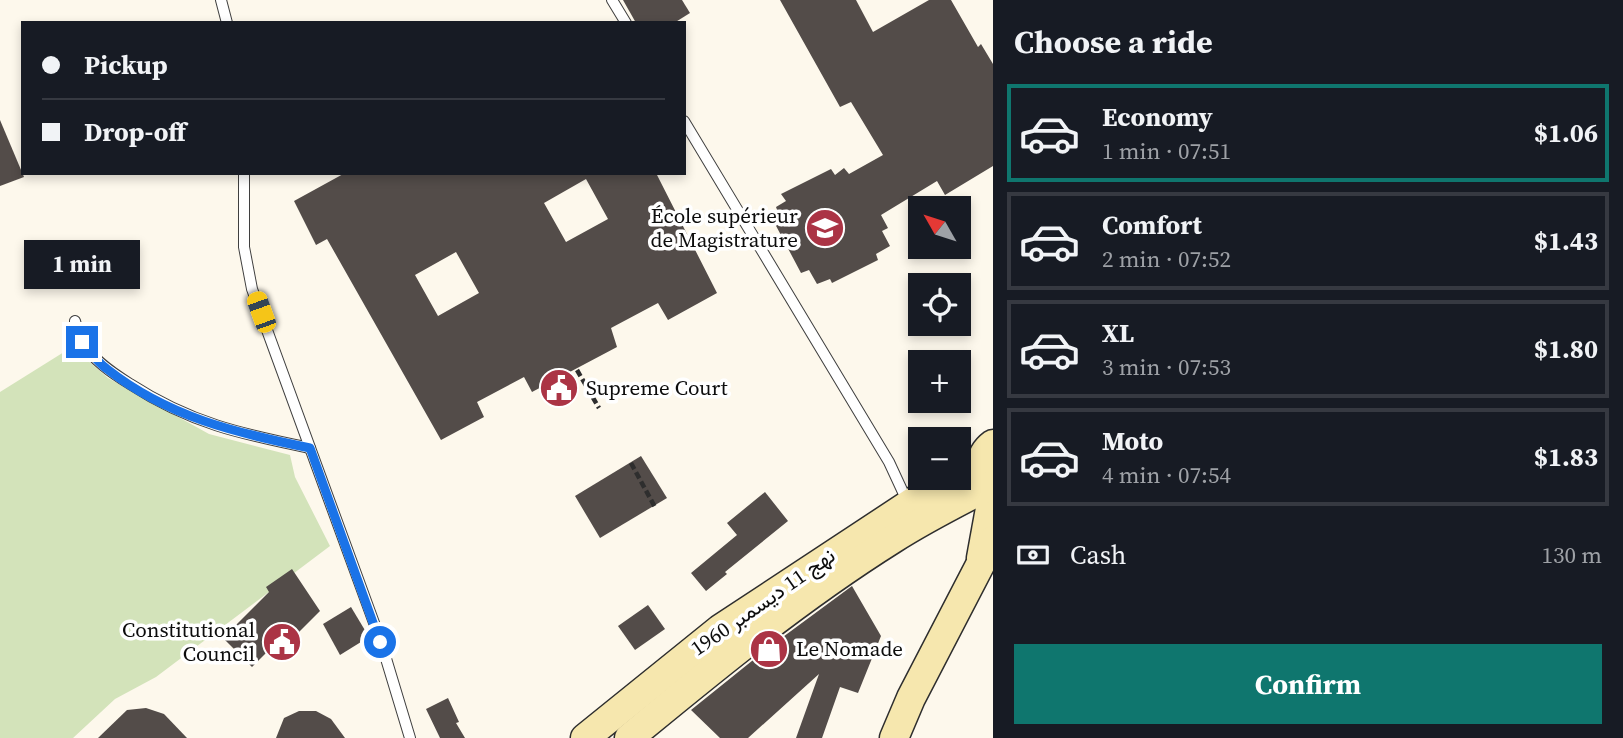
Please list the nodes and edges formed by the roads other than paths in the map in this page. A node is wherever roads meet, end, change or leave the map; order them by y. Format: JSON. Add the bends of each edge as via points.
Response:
{"nodes":[{"id":1,"x":221,"y":0,"type":"edge"},
{"id":2,"x":612,"y":0,"type":"edge"},
{"id":3,"x":226,"y":21,"type":"edge"},
{"id":4,"x":624,"y":21,"type":"edge"},
{"id":5,"x":686,"y":124,"type":"edge"},
{"id":6,"x":244,"y":175,"type":"edge"},
{"id":7,"x":75,"y":321,"type":"dead end"},
{"id":8,"x":310,"y":448,"type":"junction"},
{"id":9,"x":988,"y":449,"type":"edge"},
{"id":10,"x":971,"y":462,"type":"edge"},
{"id":11,"x":992,"y":488,"type":"edge"},
{"id":12,"x":929,"y":490,"type":"edge"},
{"id":13,"x":908,"y":503,"type":"junction"},
{"id":14,"x":993,"y":540,"type":"edge"},
{"id":15,"x":979,"y":565,"type":"junction"},
{"id":16,"x":410,"y":738,"type":"edge"},
{"id":17,"x":586,"y":738,"type":"edge"},
{"id":18,"x":629,"y":738,"type":"edge"},
{"id":19,"x":894,"y":738,"type":"edge"}],
"edges":[{"from":1,"to":3,"type":"lane"},
{"from":2,"to":4,"type":"lane"},
{"from":5,"to":13,"type":"lane","via":[[896,474]]},
{"from":6,"to":8,"type":"lane","via":[[244,247],[252,289]]},
{"from":7,"to":8,"type":"lane","via":[[82,342],[105,369],[149,396],[237,433]]},
{"from":8,"to":16,"type":"lane"},
{"from":9,"to":10,"type":"main road"},
{"from":9,"to":11,"type":"main road","via":[[982,471]]},
{"from":11,"to":15,"type":"main road"},
{"from":11,"to":18,"type":"main road","name":"نهج 11 ديسمبر 1960","via":[[892,539],[814,592]]},
{"from":12,"to":13,"type":"main road","name":"نهج 11 ديسمبر 1960"},
{"from":13,"to":17,"type":"main road","name":"نهج 11 ديسمبر 1960","via":[[719,629]]},
{"from":14,"to":15,"type":"main road"},
{"from":15,"to":19,"type":"main road"}]}
